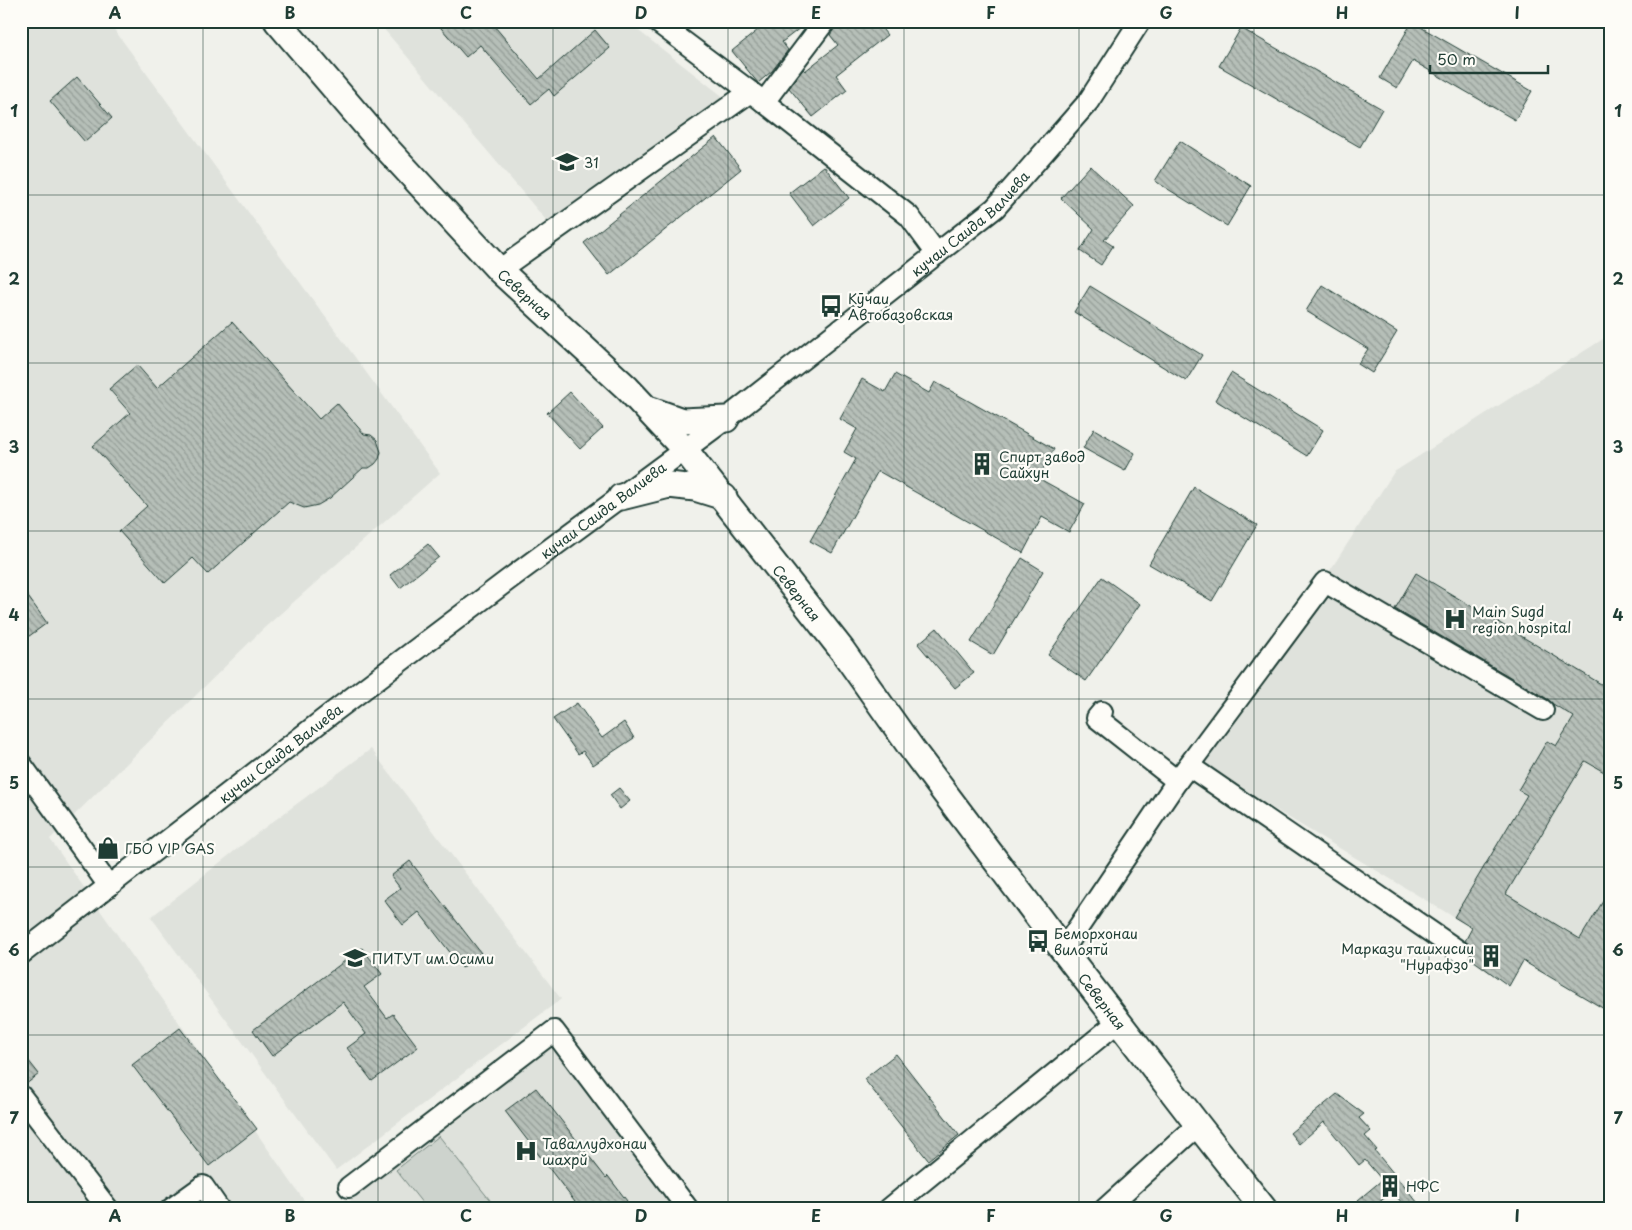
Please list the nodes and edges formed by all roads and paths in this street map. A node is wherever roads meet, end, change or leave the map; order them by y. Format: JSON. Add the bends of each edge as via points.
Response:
{"nodes":[{"id":1,"x":277,"y":21,"type":"edge"},
{"id":2,"x":656,"y":21,"type":"edge"},
{"id":3,"x":825,"y":21,"type":"edge"},
{"id":4,"x":1140,"y":21,"type":"edge"},
{"id":5,"x":757,"y":97,"type":"junction"},
{"id":6,"x":936,"y":254,"type":"junction"},
{"id":7,"x":499,"y":270,"type":"junction"},
{"id":8,"x":648,"y":410,"type":"junction"},
{"id":9,"x":726,"y":419,"type":"junction"},
{"id":10,"x":685,"y":450,"type":"junction"},
{"id":11,"x":621,"y":497,"type":"junction"},
{"id":12,"x":724,"y":497,"type":"junction"},
{"id":13,"x":1543,"y":710,"type":"dead end"},
{"id":14,"x":1102,"y":712,"type":"dead end"},
{"id":15,"x":21,"y":764,"type":"edge"},
{"id":16,"x":1183,"y":774,"type":"junction"},
{"id":17,"x":109,"y":886,"type":"junction"},
{"id":18,"x":1063,"y":950,"type":"junction"},
{"id":19,"x":1460,"y":952,"type":"dead end"},
{"id":20,"x":21,"y":954,"type":"edge"},
{"id":21,"x":1119,"y":1021,"type":"junction"},
{"id":22,"x":21,"y":1096,"type":"edge"},
{"id":23,"x":1198,"y":1125,"type":"junction"},
{"id":24,"x":349,"y":1187,"type":"dead end"},
{"id":25,"x":108,"y":1209,"type":"edge"},
{"id":26,"x":171,"y":1209,"type":"edge"},
{"id":27,"x":218,"y":1209,"type":"edge"},
{"id":28,"x":688,"y":1209,"type":"edge"},
{"id":29,"x":889,"y":1209,"type":"edge"},
{"id":30,"x":1105,"y":1209,"type":"edge"},
{"id":31,"x":1264,"y":1209,"type":"edge"}],
"edges":[{"from":1,"to":7,"type":"main road","name":"Северная","via":[[378,139]]},
{"from":2,"to":5,"type":"street"},
{"from":3,"to":5,"type":"street"},
{"from":4,"to":6,"type":"street","name":"кучаи Саида Валиева","via":[[1088,102],[1048,149],[995,208]]},
{"from":5,"to":6,"type":"street","via":[[909,216]]},
{"from":5,"to":7,"type":"street"},
{"from":6,"to":9,"type":"street","name":"кучаи Саида Валиева"},
{"from":7,"to":8,"type":"main road","name":"Северная"},
{"from":8,"to":9,"type":"main road","via":[[682,421]]},
{"from":8,"to":10,"type":"main road","name":"Северная"},
{"from":9,"to":10,"type":"street","name":"кучаи Саида Валиева"},
{"from":10,"to":11,"type":"street","name":"кучаи Саида Валиева"},
{"from":10,"to":12,"type":"main road","name":"Северная"},
{"from":11,"to":12,"type":"main road","via":[[668,485],[695,488]]},
{"from":11,"to":17,"type":"street","name":"кучаи Саида Валиева","via":[[332,712]]},
{"from":12,"to":18,"type":"main road","name":"Северная","via":[[842,650]]},
{"from":13,"to":16,"type":"street","via":[[1325,582]]},
{"from":14,"to":16,"type":"street","via":[[1097,718]]},
{"from":15,"to":17,"type":"street"},
{"from":16,"to":18,"type":"street"},
{"from":16,"to":19,"type":"street"},
{"from":17,"to":20,"type":"street","name":"кучаи Саида Валиева"},
{"from":18,"to":21,"type":"main road","name":"Северная"},
{"from":21,"to":23,"type":"main road","name":"Северная"},
{"from":21,"to":29,"type":"street"},
{"from":22,"to":25,"type":"street"},
{"from":23,"to":30,"type":"street"},
{"from":23,"to":31,"type":"main road","name":"Северная"},
{"from":24,"to":28,"type":"street","via":[[554,1031]]},
{"from":26,"to":27,"type":"street","via":[[203,1186]]}]}
